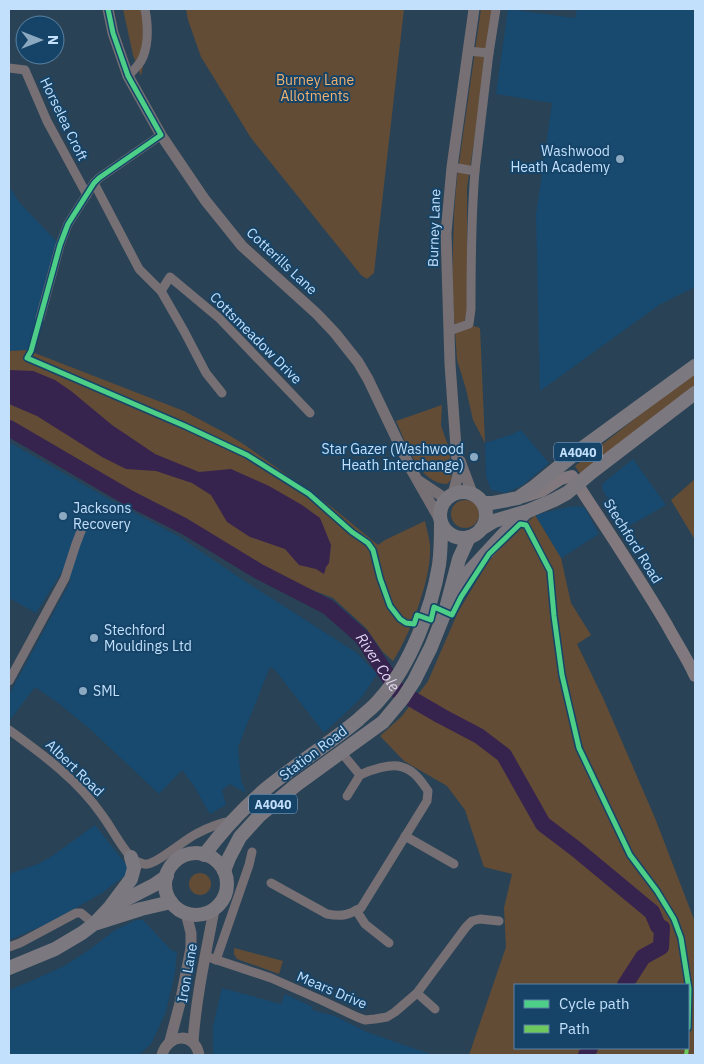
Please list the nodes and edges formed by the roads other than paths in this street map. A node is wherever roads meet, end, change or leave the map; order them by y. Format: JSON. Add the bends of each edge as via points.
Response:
{"nodes":[{"id":1,"x":108,"y":9,"type":"edge"},
{"id":2,"x":145,"y":9,"type":"edge"},
{"id":3,"x":474,"y":9,"type":"edge"},
{"id":4,"x":496,"y":9,"type":"edge"},
{"id":5,"x":468,"y":51,"type":"junction"},
{"id":6,"x":489,"y":53,"type":"junction"},
{"id":7,"x":9,"y":68,"type":"edge"},
{"id":8,"x":128,"y":76,"type":"junction"},
{"id":9,"x":161,"y":135,"type":"junction"},
{"id":10,"x":452,"y":167,"type":"junction"},
{"id":11,"x":475,"y":171,"type":"junction"},
{"id":12,"x":94,"y":183,"type":"junction"},
{"id":13,"x":87,"y":195,"type":"junction"},
{"id":14,"x":161,"y":291,"type":"junction"},
{"id":15,"x":40,"y":318,"type":"dead end"},
{"id":16,"x":449,"y":330,"type":"junction"},
{"id":17,"x":695,"y":366,"type":"edge"},
{"id":18,"x":222,"y":393,"type":"dead end"},
{"id":19,"x":695,"y":393,"type":"edge"},
{"id":20,"x":310,"y":413,"type":"dead end"},
{"id":21,"x":456,"y":450,"type":"junction"},
{"id":22,"x":416,"y":478,"type":"junction"},
{"id":23,"x":578,"y":485,"type":"junction"},
{"id":24,"x":472,"y":493,"type":"junction"},
{"id":25,"x":449,"y":497,"type":"junction"},
{"id":26,"x":518,"y":498,"type":"junction"},
{"id":27,"x":483,"y":502,"type":"junction"},
{"id":28,"x":528,"y":511,"type":"junction"},
{"id":29,"x":441,"y":521,"type":"junction"},
{"id":30,"x":83,"y":526,"type":"dead end"},
{"id":31,"x":481,"y":529,"type":"junction"},
{"id":32,"x":469,"y":537,"type":"junction"},
{"id":33,"x":445,"y":612,"type":"junction"},
{"id":34,"x":695,"y":676,"type":"edge"},
{"id":35,"x":9,"y":681,"type":"edge"},
{"id":36,"x":9,"y":730,"type":"edge"},
{"id":37,"x":341,"y":752,"type":"junction"},
{"id":38,"x":360,"y":775,"type":"junction"},
{"id":39,"x":347,"y":796,"type":"dead end"},
{"id":40,"x":227,"y":822,"type":"junction"},
{"id":41,"x":405,"y":836,"type":"junction"},
{"id":42,"x":252,"y":852,"type":"dead end"},
{"id":43,"x":204,"y":855,"type":"junction"},
{"id":44,"x":131,"y":858,"type":"junction"},
{"id":45,"x":454,"y":864,"type":"dead end"},
{"id":46,"x":224,"y":871,"type":"junction"},
{"id":47,"x":167,"y":876,"type":"junction"},
{"id":48,"x":271,"y":883,"type":"dead end"},
{"id":49,"x":171,"y":902,"type":"junction"},
{"id":50,"x":110,"y":907,"type":"junction"},
{"id":51,"x":214,"y":910,"type":"junction"},
{"id":52,"x":356,"y":910,"type":"junction"},
{"id":53,"x":186,"y":913,"type":"junction"},
{"id":54,"x":499,"y":920,"type":"dead end"},
{"id":55,"x":94,"y":924,"type":"junction"},
{"id":56,"x":389,"y":943,"type":"dead end"},
{"id":57,"x":9,"y":947,"type":"edge"},
{"id":58,"x":210,"y":958,"type":"junction"},
{"id":59,"x":9,"y":968,"type":"edge"},
{"id":60,"x":417,"y":993,"type":"junction"},
{"id":61,"x":435,"y":1009,"type":"dead end"},
{"id":62,"x":170,"y":1041,"type":"junction"},
{"id":63,"x":193,"y":1042,"type":"junction"},
{"id":64,"x":162,"y":1055,"type":"edge"},
{"id":65,"x":199,"y":1055,"type":"edge"}],
"edges":[{"from":1,"to":8,"type":"street","name":"Cotterills Lane"},
{"from":2,"to":8,"type":"street","via":[[144,55]]},
{"from":3,"to":5,"type":"street","name":"Burney Lane"},
{"from":4,"to":6,"type":"street"},
{"from":5,"to":6,"type":"street"},
{"from":5,"to":10,"type":"street","name":"Burney Lane"},
{"from":6,"to":11,"type":"street"},
{"from":7,"to":13,"type":"street","name":"Horselea Croft","via":[[26,70],[47,122]]},
{"from":8,"to":9,"type":"street","name":"Cotterills Lane"},
{"from":9,"to":12,"type":"street"},
{"from":9,"to":22,"type":"street","name":"Cotterills Lane","via":[[205,200],[242,246],[317,314],[358,362]]},
{"from":10,"to":11,"type":"street"},
{"from":10,"to":16,"type":"street","name":"Burney Lane","via":[[446,233]]},
{"from":11,"to":16,"type":"street","via":[[470,319],[469,324]]},
{"from":12,"to":13,"type":"street"},
{"from":12,"to":14,"type":"street","via":[[139,268]]},
{"from":13,"to":15,"type":"street","via":[[68,224]]},
{"from":14,"to":18,"type":"street","via":[[206,373]]},
{"from":14,"to":20,"type":"street","name":"Cottsmeadow Drive","via":[[170,277],[219,318]]},
{"from":16,"to":21,"type":"street","name":"Burney Lane"},
{"from":17,"to":26,"type":"main road","number":"A4040"},
{"from":19,"to":23,"type":"main road","number":"A4040"},
{"from":21,"to":24,"type":"street","name":"Burney Lane"},
{"from":21,"to":25,"type":"street","name":"Burney Lane","via":[[458,475]]},
{"from":22,"to":25,"type":"street","name":"Cotterills Lane"},
{"from":22,"to":29,"type":"street","name":"Cotterills Lane"},
{"from":23,"to":26,"type":"main road","via":[[572,476],[568,476]]},
{"from":23,"to":28,"type":"main road","number":"A4040"},
{"from":23,"to":34,"type":"main road","name":"Stechford Road","via":[[656,607]]},
{"from":24,"to":25,"type":"main road","via":[[462,492]]},
{"from":24,"to":27,"type":"main road"},
{"from":25,"to":29,"type":"main road","via":[[440,512]]},
{"from":26,"to":27,"type":"main road","number":"A4040"},
{"from":27,"to":31,"type":"main road","via":[[486,513]]},
{"from":28,"to":31,"type":"main road","number":"A4040","via":[[494,521]]},
{"from":28,"to":33,"type":"main road","via":[[466,576]]},
{"from":29,"to":32,"type":"main road","via":[[447,532],[457,538]]},
{"from":29,"to":40,"type":"main road","name":"Station Road","number":"A4040","via":[[439,564],[425,618],[400,672],[381,699],[339,736]]},
{"from":30,"to":35,"type":"street","via":[[65,578]]},
{"from":31,"to":32,"type":"main road"},
{"from":32,"to":33,"type":"main road","number":"A4040","via":[[459,559]]},
{"from":33,"to":37,"type":"main road","name":"Station Road","number":"A4040","via":[[414,681],[395,708],[383,722]]},
{"from":36,"to":44,"type":"street","name":"Albert Road","via":[[86,794]]},
{"from":37,"to":38,"type":"street"},
{"from":37,"to":46,"type":"main road","number":"A4040","via":[[260,814],[240,837]]},
{"from":38,"to":39,"type":"street"},
{"from":38,"to":41,"type":"street","via":[[388,766],[402,766],[422,781],[428,791],[427,801]]},
{"from":40,"to":43,"type":"main road","number":"A4040"},
{"from":40,"to":44,"type":"street","name":"Station Road","via":[[195,834],[148,864]]},
{"from":41,"to":45,"type":"street"},
{"from":41,"to":52,"type":"street","via":[[361,908]]},
{"from":42,"to":58,"type":"street"},
{"from":43,"to":46,"type":"main road","via":[[212,858]]},
{"from":43,"to":47,"type":"main road","via":[[192,854],[181,858],[172,865]]},
{"from":44,"to":50,"type":"main road","via":[[134,868],[131,879]]},
{"from":46,"to":51,"type":"main road","via":[[226,892]]},
{"from":47,"to":49,"type":"main road","via":[[167,894]]},
{"from":47,"to":50,"type":"main road"},
{"from":48,"to":52,"type":"street","via":[[327,914],[348,915]]},
{"from":49,"to":53,"type":"main road"},
{"from":49,"to":55,"type":"main road"},
{"from":50,"to":55,"type":"main road"},
{"from":51,"to":53,"type":"main road","via":[[201,915]]},
{"from":51,"to":58,"type":"street","name":"Iron Lane"},
{"from":52,"to":56,"type":"street","via":[[365,924]]},
{"from":53,"to":62,"type":"street","name":"Iron Lane","via":[[191,948]]},
{"from":54,"to":60,"type":"street","name":"Mears Drive","via":[[472,920]]},
{"from":55,"to":57,"type":"street","via":[[76,912]]},
{"from":55,"to":59,"type":"main road","via":[[55,949]]},
{"from":58,"to":60,"type":"street","name":"Mears Drive","via":[[271,978],[365,1020],[387,1017]]},
{"from":58,"to":63,"type":"street","name":"Iron Lane"},
{"from":60,"to":61,"type":"street"},
{"from":62,"to":63,"type":"street","via":[[180,1038]]},
{"from":62,"to":64,"type":"street","name":"Iron Lane"},
{"from":63,"to":65,"type":"street"}]}
